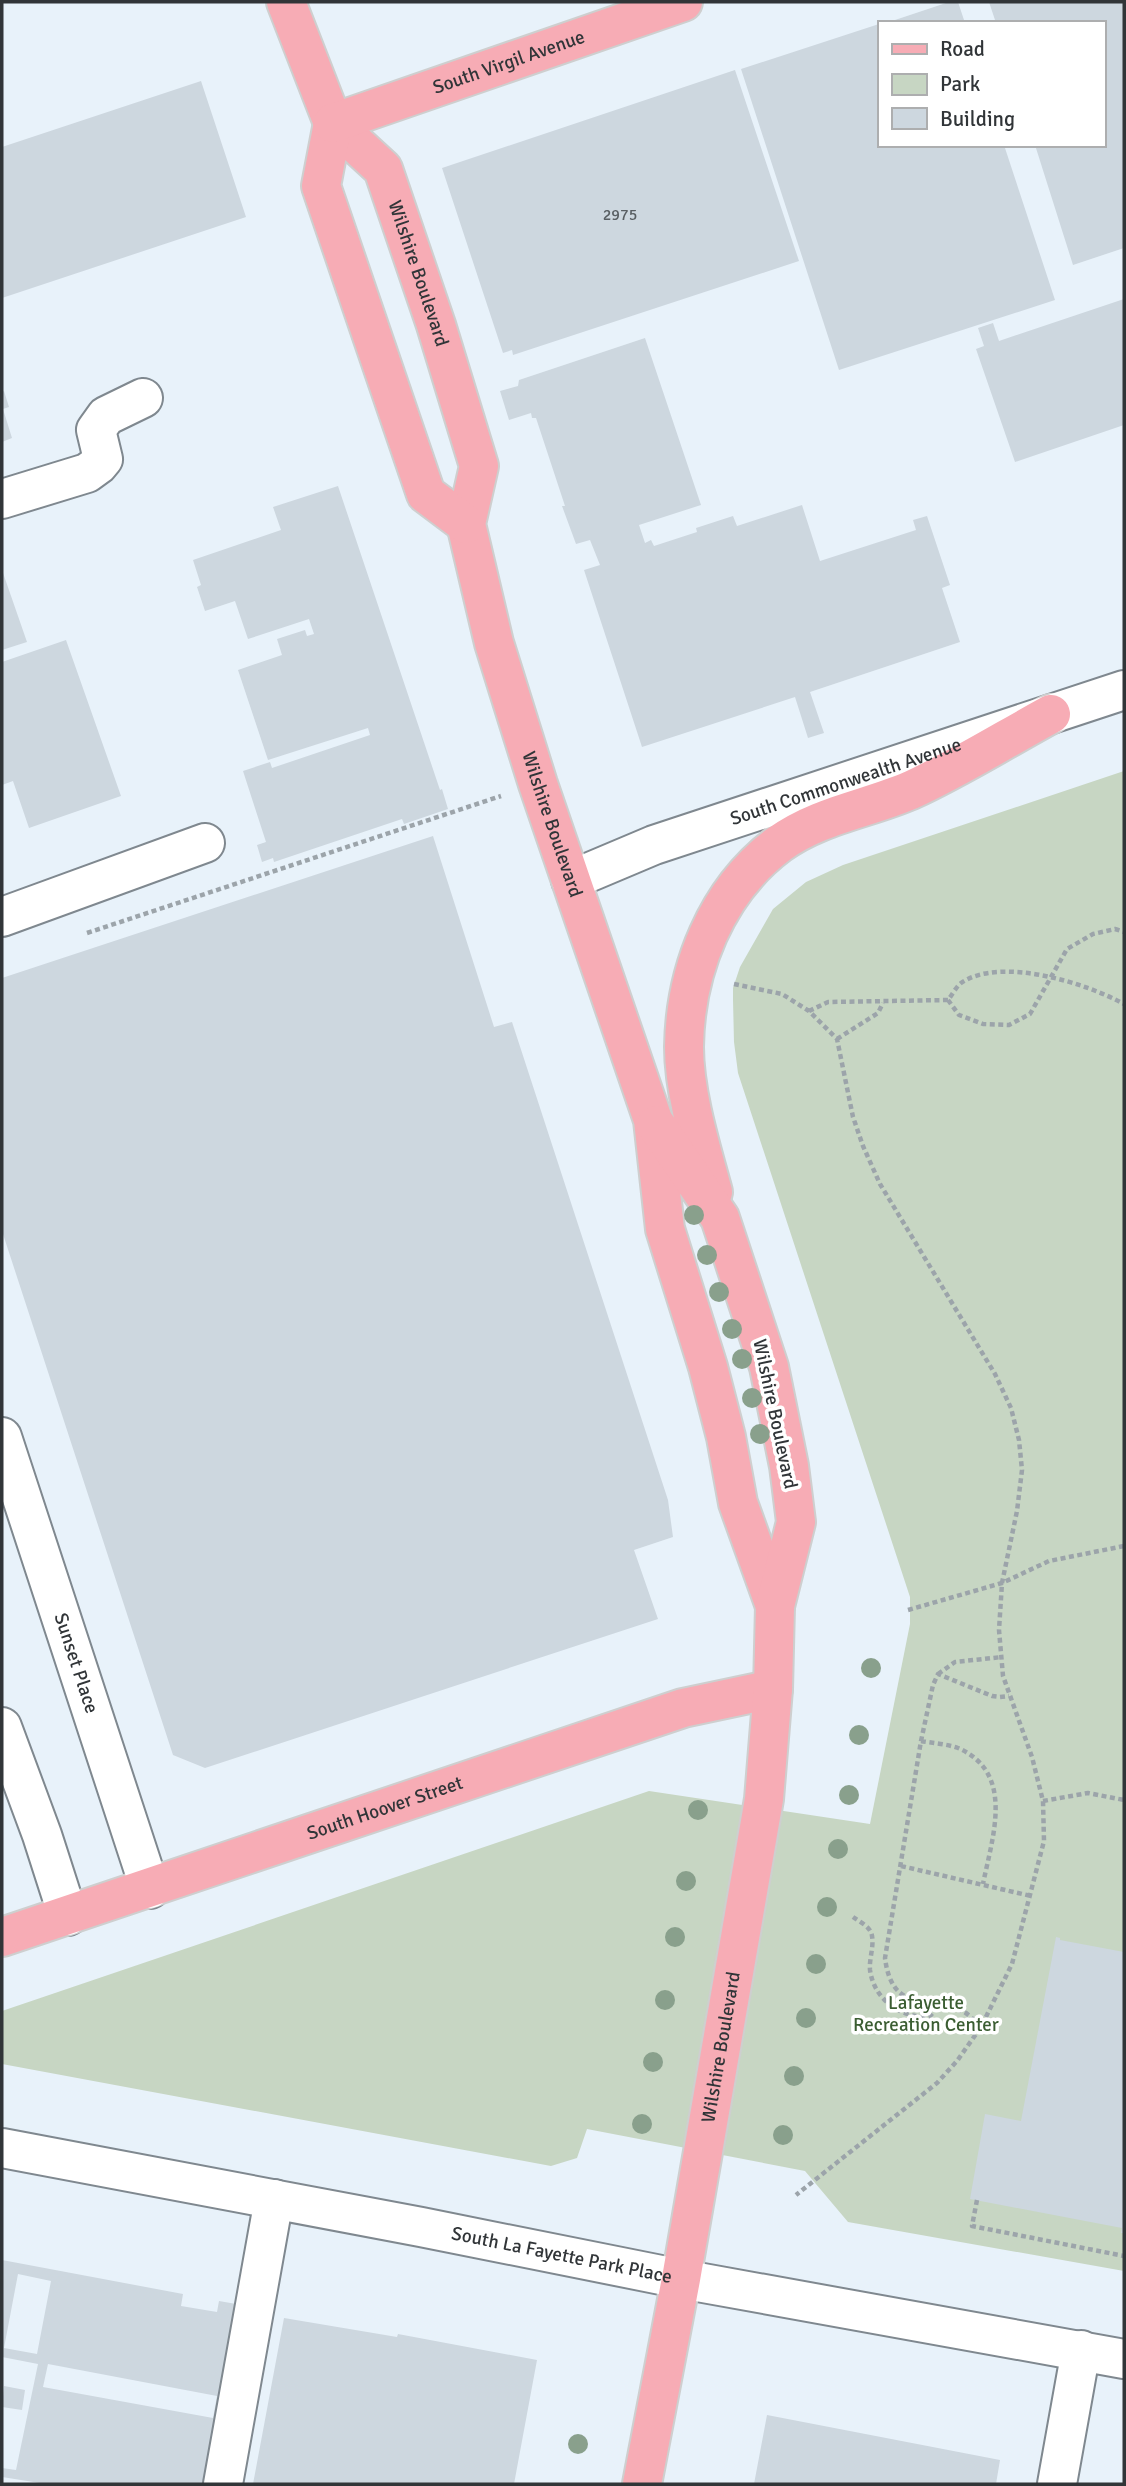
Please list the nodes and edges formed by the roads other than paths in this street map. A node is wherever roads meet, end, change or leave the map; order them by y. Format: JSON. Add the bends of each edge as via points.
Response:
{"nodes":[{"id":1,"x":286,"y":2,"type":"edge"},
{"id":2,"x":683,"y":2,"type":"edge"},
{"id":3,"x":333,"y":123,"type":"junction"},
{"id":4,"x":143,"y":398,"type":"dead end"},
{"id":5,"x":2,"y":499,"type":"edge"},
{"id":6,"x":466,"y":524,"type":"junction"},
{"id":7,"x":1124,"y":690,"type":"edge"},
{"id":8,"x":1051,"y":714,"type":"junction"},
{"id":9,"x":205,"y":844,"type":"dead end"},
{"id":10,"x":571,"y":880,"type":"junction"},
{"id":11,"x":2,"y":917,"type":"edge"},
{"id":12,"x":653,"y":1120,"type":"junction"},
{"id":13,"x":720,"y":1218,"type":"junction"},
{"id":14,"x":4,"y":1448,"type":"edge"},
{"id":15,"x":775,"y":1606,"type":"junction"},
{"id":16,"x":772,"y":1689,"type":"junction"},
{"id":17,"x":2,"y":1727,"type":"edge"},
{"id":18,"x":150,"y":1889,"type":"junction"},
{"id":19,"x":68,"y":1916,"type":"junction"},
{"id":20,"x":2,"y":1937,"type":"edge"},
{"id":21,"x":2,"y":2148,"type":"edge"},
{"id":22,"x":274,"y":2199,"type":"junction"},
{"id":23,"x":681,"y":2278,"type":"junction"},
{"id":24,"x":1081,"y":2350,"type":"junction"},
{"id":25,"x":1124,"y":2358,"type":"edge"},
{"id":26,"x":223,"y":2484,"type":"edge"},
{"id":27,"x":642,"y":2484,"type":"edge"},
{"id":28,"x":1058,"y":2484,"type":"edge"}],
"edges":[{"from":1,"to":3,"type":"main road","name":"Wilshire Boulevard"},
{"from":2,"to":3,"type":"main road","name":"South Virgil Avenue"},
{"from":3,"to":6,"type":"main road","via":[[321,186],[426,494]]},
{"from":3,"to":6,"type":"main road","name":"Wilshire Boulevard","via":[[383,169],[436,325],[480,466]]},
{"from":4,"to":5,"type":"street","via":[[106,416],[96,430],[103,459],[98,466]]},
{"from":6,"to":10,"type":"main road","name":"Wilshire Boulevard","via":[[494,643]]},
{"from":7,"to":8,"type":"street","name":"South Commonwealth Avenue"},
{"from":8,"to":10,"type":"street","name":"South Commonwealth Avenue","via":[[654,845]]},
{"from":8,"to":13,"type":"main road","via":[[910,790],[822,819],[780,844],[742,877],[717,914],[688,991],[684,1049],[693,1118]]},
{"from":9,"to":11,"type":"street"},
{"from":10,"to":12,"type":"main road","name":"Wilshire Boulevard"},
{"from":12,"to":13,"type":"main road","name":"Wilshire Boulevard"},
{"from":12,"to":15,"type":"main road","name":"Wilshire Boulevard","via":[[664,1229],[714,1390],[738,1503]]},
{"from":13,"to":15,"type":"main road","name":"Wilshire Boulevard","via":[[769,1367],[789,1466],[796,1522]]},
{"from":14,"to":18,"type":"street","name":"Sunset Place"},
{"from":15,"to":16,"type":"main road","name":"Wilshire Boulevard"},
{"from":16,"to":18,"type":"main road","name":"South Hoover Street","via":[[683,1708]]},
{"from":16,"to":23,"type":"main road","name":"Wilshire Boulevard","via":[[764,1799]]},
{"from":17,"to":19,"type":"street"},
{"from":18,"to":19,"type":"main road","name":"South Hoover Street"},
{"from":19,"to":20,"type":"main road","name":"South Hoover Street"},
{"from":21,"to":22,"type":"street","name":"South La Fayette Park Place"},
{"from":22,"to":23,"type":"street","name":"South La Fayette Park Place"},
{"from":22,"to":26,"type":"street"},
{"from":23,"to":24,"type":"street","name":"South La Fayette Park Place"},
{"from":23,"to":27,"type":"main road","name":"Wilshire Boulevard"},
{"from":24,"to":25,"type":"street","name":"South La Fayette Park Place"},
{"from":24,"to":28,"type":"street"}]}
